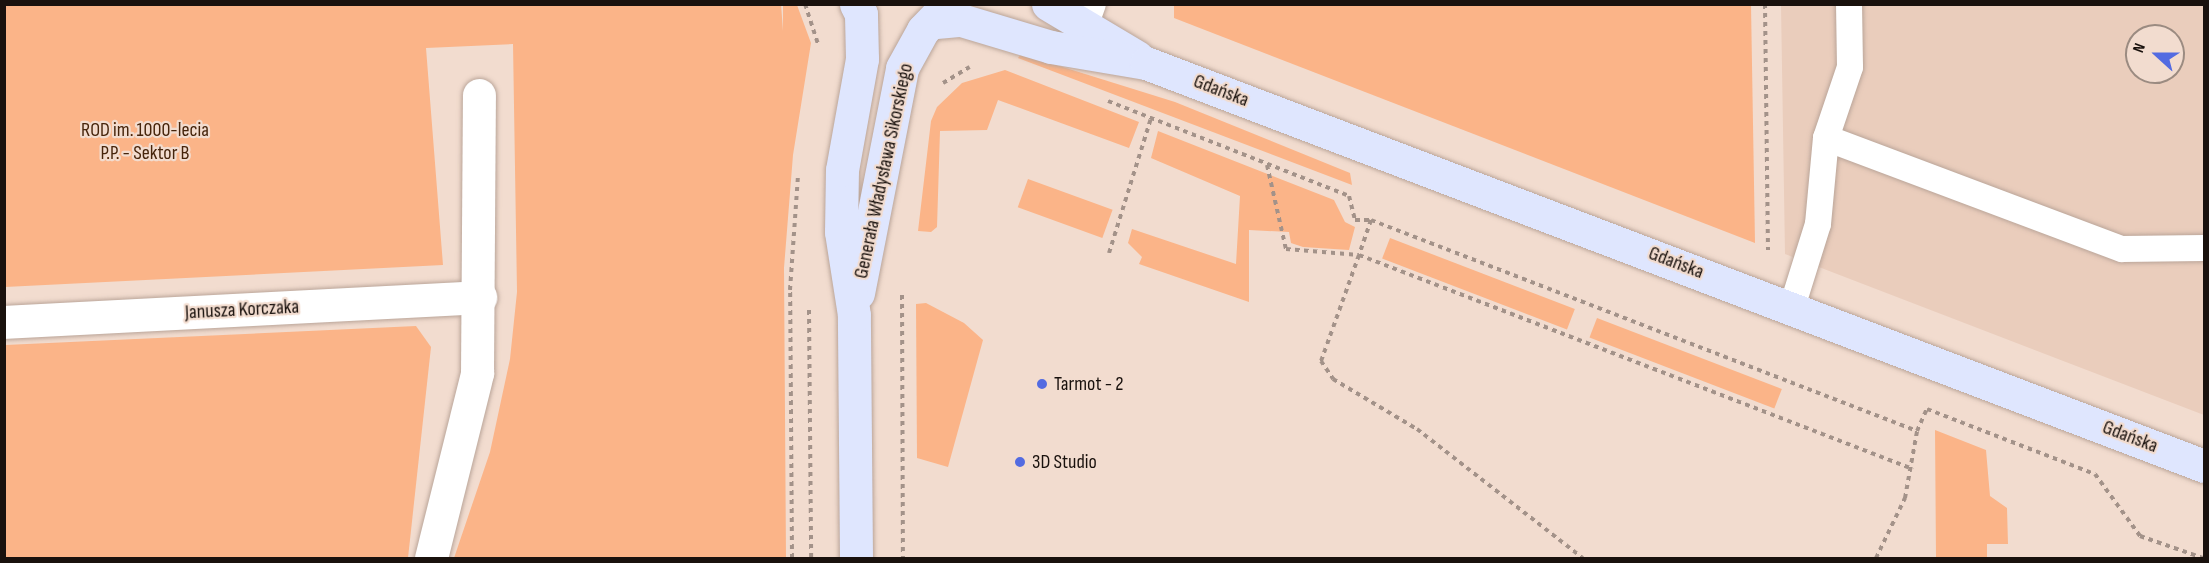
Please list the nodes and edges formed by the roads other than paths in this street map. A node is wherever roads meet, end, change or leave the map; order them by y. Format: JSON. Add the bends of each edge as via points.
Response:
{"nodes":[{"id":1,"x":1048,"y":4,"type":"edge"},
{"id":2,"x":1849,"y":4,"type":"edge"},
{"id":3,"x":859,"y":9,"type":"edge"},
{"id":4,"x":1090,"y":14,"type":"edge"},
{"id":5,"x":936,"y":19,"type":"edge"},
{"id":6,"x":1146,"y":63,"type":"junction"},
{"id":7,"x":480,"y":94,"type":"dead end"},
{"id":8,"x":1826,"y":138,"type":"junction"},
{"id":9,"x":2205,"y":248,"type":"edge"},
{"id":10,"x":480,"y":297,"type":"junction"},
{"id":11,"x":1792,"y":307,"type":"junction"},
{"id":12,"x":854,"y":315,"type":"junction"},
{"id":13,"x":4,"y":322,"type":"edge"},
{"id":14,"x":2205,"y":466,"type":"edge"},
{"id":15,"x":430,"y":558,"type":"edge"},
{"id":16,"x":856,"y":558,"type":"edge"}],
"edges":[{"from":1,"to":4,"type":"street","name":"Gdańska"},
{"from":2,"to":8,"type":"lane","via":[[1850,67]]},
{"from":3,"to":5,"type":"street","name":"Gdańska","via":[[890,34]]},
{"from":3,"to":12,"type":"street","name":"Generała Władysława Sikorskiego","via":[[862,59],[842,170],[841,232]]},
{"from":4,"to":6,"type":"street","name":"Gdańska"},
{"from":5,"to":6,"type":"street","name":"Gdańska","via":[[961,20],[1051,47]]},
{"from":5,"to":12,"type":"street","name":"Generała Władysława Sikorskiego","via":[[902,68]]},
{"from":6,"to":11,"type":"street","name":"Gdańska"},
{"from":7,"to":10,"type":"street"},
{"from":8,"to":9,"type":"lane","via":[[2122,249]]},
{"from":8,"to":11,"type":"lane","via":[[1818,224]]},
{"from":10,"to":13,"type":"street","name":"Janusza Korczaka"},
{"from":10,"to":15,"type":"street","via":[[477,373]]},
{"from":11,"to":14,"type":"street","name":"Gdańska"},
{"from":12,"to":16,"type":"street","name":"Generała Władysława Sikorskiego"}]}
